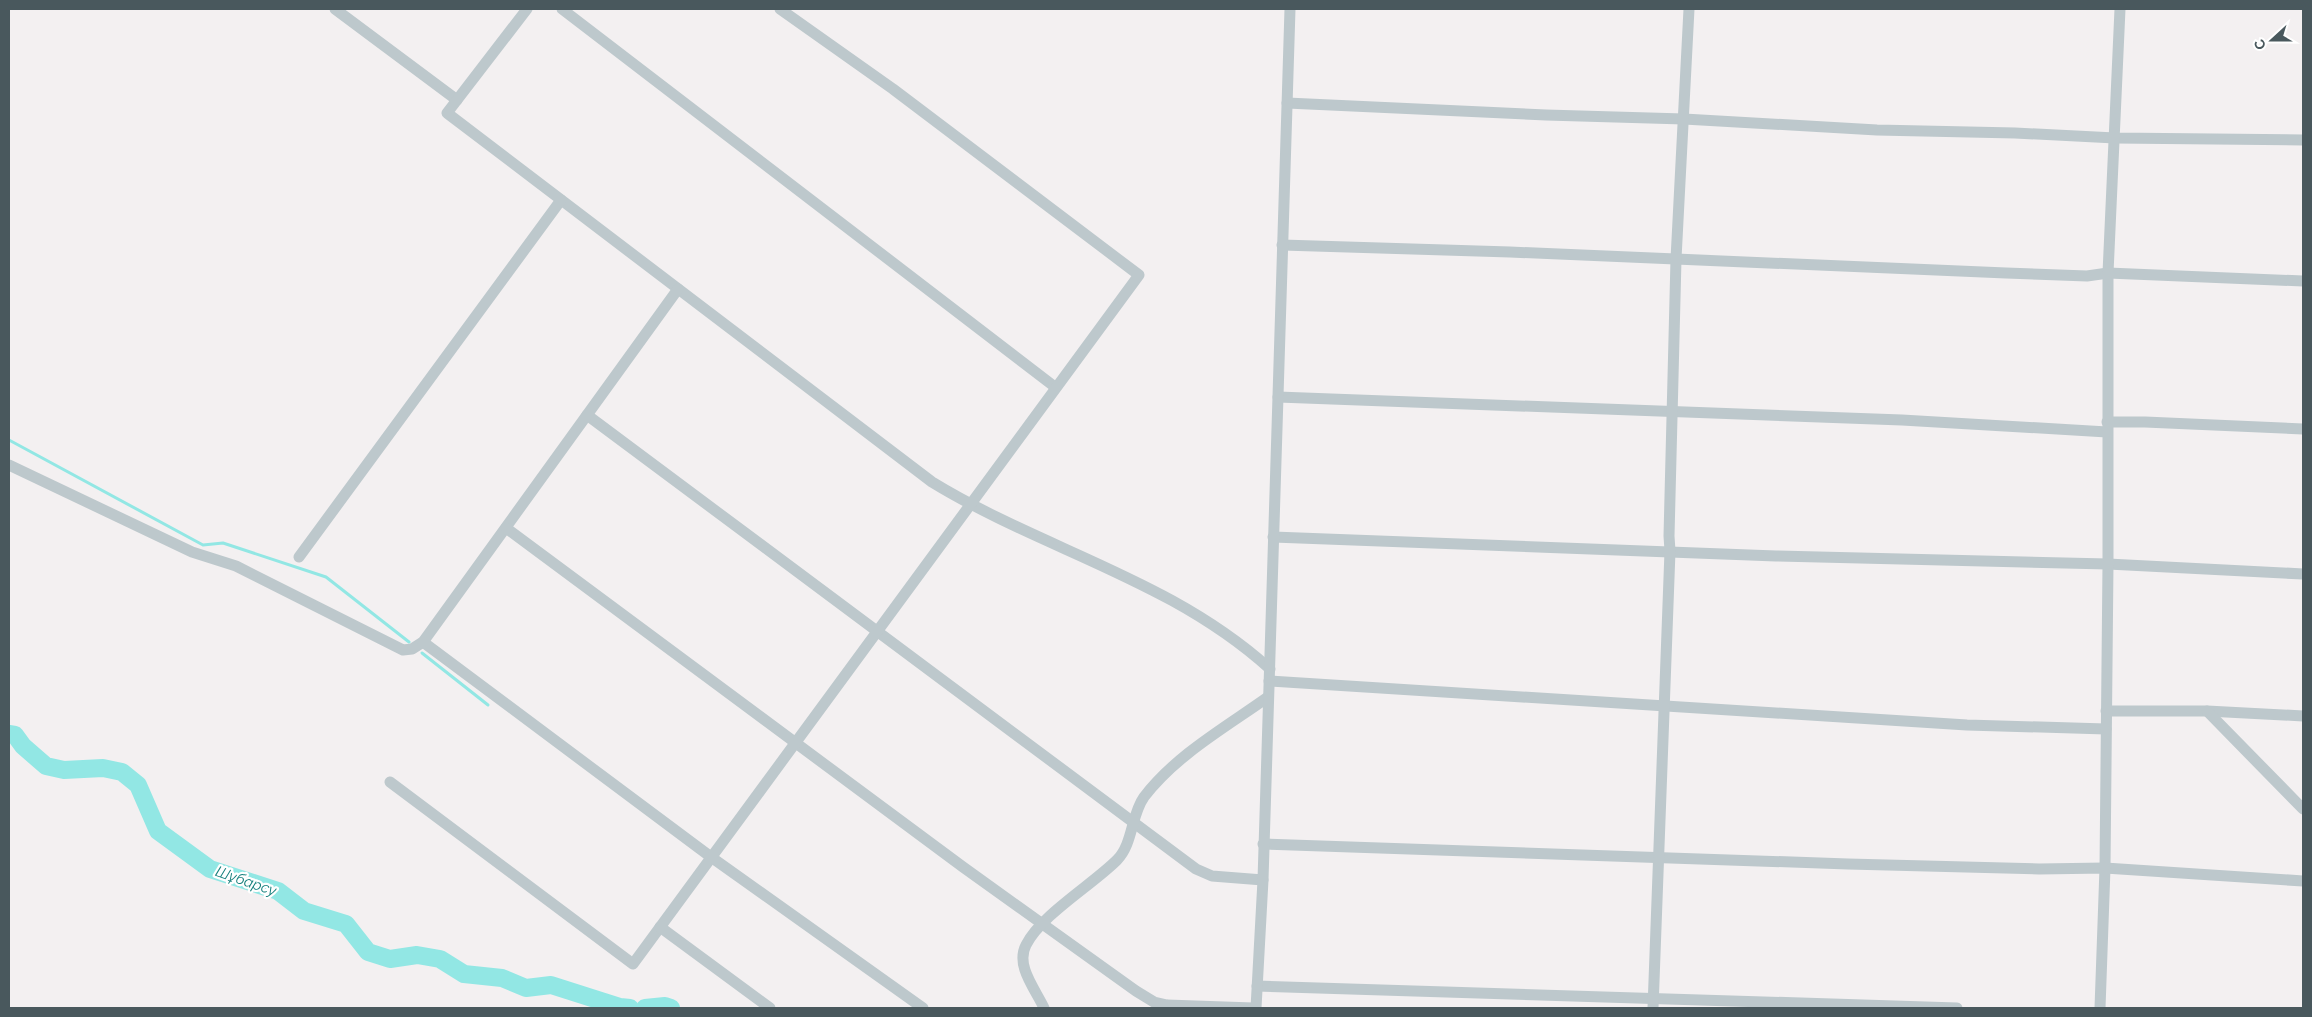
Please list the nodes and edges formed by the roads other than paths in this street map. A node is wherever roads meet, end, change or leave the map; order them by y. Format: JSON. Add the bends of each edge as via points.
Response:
{"nodes":[{"id":1,"x":335,"y":9,"type":"edge"},
{"id":2,"x":527,"y":9,"type":"edge"},
{"id":3,"x":562,"y":9,"type":"edge"},
{"id":4,"x":780,"y":9,"type":"edge"},
{"id":5,"x":1290,"y":9,"type":"edge"},
{"id":6,"x":1689,"y":9,"type":"edge"},
{"id":7,"x":2120,"y":9,"type":"edge"},
{"id":8,"x":457,"y":100,"type":"junction"},
{"id":9,"x":1287,"y":103,"type":"junction"},
{"id":10,"x":1684,"y":119,"type":"junction"},
{"id":11,"x":2115,"y":138,"type":"junction"},
{"id":12,"x":2303,"y":140,"type":"edge"},
{"id":13,"x":561,"y":200,"type":"junction"},
{"id":14,"x":1282,"y":245,"type":"junction"},
{"id":15,"x":1676,"y":259,"type":"junction"},
{"id":16,"x":2108,"y":273,"type":"junction"},
{"id":17,"x":2303,"y":281,"type":"edge"},
{"id":18,"x":678,"y":289,"type":"junction"},
{"id":19,"x":1055,"y":387,"type":"junction"},
{"id":20,"x":1278,"y":397,"type":"junction"},
{"id":21,"x":1672,"y":411,"type":"junction"},
{"id":22,"x":587,"y":415,"type":"junction"},
{"id":23,"x":2107,"y":427,"type":"junction"},
{"id":24,"x":2303,"y":429,"type":"edge"},
{"id":25,"x":9,"y":465,"type":"edge"},
{"id":26,"x":969,"y":505,"type":"junction"},
{"id":27,"x":506,"y":528,"type":"junction"},
{"id":28,"x":1273,"y":537,"type":"junction"},
{"id":29,"x":1670,"y":551,"type":"junction"},
{"id":30,"x":299,"y":557,"type":"dead end"},
{"id":31,"x":2108,"y":564,"type":"junction"},
{"id":32,"x":2303,"y":574,"type":"edge"},
{"id":33,"x":879,"y":631,"type":"junction"},
{"id":34,"x":424,"y":642,"type":"junction"},
{"id":35,"x":1270,"y":669,"type":"junction"},
{"id":36,"x":1269,"y":681,"type":"junction"},
{"id":37,"x":1268,"y":697,"type":"junction"},
{"id":38,"x":1665,"y":706,"type":"junction"},
{"id":39,"x":2106,"y":711,"type":"junction"},
{"id":40,"x":2208,"y":711,"type":"junction"},
{"id":41,"x":2303,"y":716,"type":"edge"},
{"id":42,"x":2106,"y":729,"type":"junction"},
{"id":43,"x":795,"y":743,"type":"junction"},
{"id":44,"x":390,"y":782,"type":"dead end"},
{"id":45,"x":2303,"y":809,"type":"edge"},
{"id":46,"x":1134,"y":823,"type":"junction"},
{"id":47,"x":1263,"y":844,"type":"junction"},
{"id":48,"x":711,"y":857,"type":"junction"},
{"id":49,"x":1659,"y":857,"type":"junction"},
{"id":50,"x":2105,"y":868,"type":"junction"},
{"id":51,"x":1263,"y":880,"type":"junction"},
{"id":52,"x":2303,"y":881,"type":"edge"},
{"id":53,"x":1042,"y":924,"type":"junction"},
{"id":54,"x":660,"y":926,"type":"junction"},
{"id":55,"x":1258,"y":986,"type":"junction"},
{"id":56,"x":1653,"y":1003,"type":"edge"},
{"id":57,"x":770,"y":1008,"type":"edge"},
{"id":58,"x":923,"y":1008,"type":"edge"},
{"id":59,"x":1044,"y":1008,"type":"edge"},
{"id":60,"x":1255,"y":1008,"type":"edge"},
{"id":61,"x":1957,"y":1008,"type":"edge"},
{"id":62,"x":2100,"y":1008,"type":"edge"}],
"edges":[{"from":1,"to":8,"type":"street"},
{"from":2,"to":8,"type":"street"},
{"from":3,"to":19,"type":"street"},
{"from":4,"to":19,"type":"street","via":[[893,89],[1139,275]]},
{"from":5,"to":9,"type":"street"},
{"from":6,"to":10,"type":"street"},
{"from":7,"to":11,"type":"street"},
{"from":8,"to":13,"type":"street","via":[[447,112]]},
{"from":9,"to":10,"type":"street"},
{"from":9,"to":14,"type":"street"},
{"from":10,"to":11,"type":"street"},
{"from":10,"to":15,"type":"street"},
{"from":11,"to":12,"type":"street"},
{"from":11,"to":16,"type":"street"},
{"from":13,"to":18,"type":"street"},
{"from":13,"to":30,"type":"street"},
{"from":14,"to":15,"type":"street"},
{"from":14,"to":20,"type":"street"},
{"from":15,"to":16,"type":"street","via":[[2087,276]]},
{"from":15,"to":21,"type":"street"},
{"from":16,"to":17,"type":"street"},
{"from":16,"to":23,"type":"street"},
{"from":18,"to":22,"type":"street"},
{"from":18,"to":26,"type":"street","via":[[932,482]]},
{"from":19,"to":26,"type":"street"},
{"from":20,"to":21,"type":"street"},
{"from":20,"to":28,"type":"street"},
{"from":21,"to":23,"type":"street"},
{"from":21,"to":29,"type":"street"},
{"from":22,"to":27,"type":"street"},
{"from":22,"to":33,"type":"street"},
{"from":23,"to":24,"type":"street","via":[[2145,422]]},
{"from":23,"to":31,"type":"street"},
{"from":25,"to":34,"type":"street","via":[[192,552],[236,566],[403,650]]},
{"from":26,"to":33,"type":"street"},
{"from":26,"to":35,"type":"street","via":[[1141,583],[1243,644]]},
{"from":27,"to":34,"type":"street"},
{"from":27,"to":43,"type":"street"},
{"from":28,"to":29,"type":"street"},
{"from":28,"to":35,"type":"street"},
{"from":29,"to":31,"type":"street"},
{"from":29,"to":38,"type":"street"},
{"from":31,"to":32,"type":"street"},
{"from":31,"to":39,"type":"street"},
{"from":33,"to":43,"type":"street"},
{"from":33,"to":46,"type":"street"},
{"from":34,"to":48,"type":"street"},
{"from":35,"to":36,"type":"street"},
{"from":36,"to":37,"type":"street"},
{"from":36,"to":38,"type":"street"},
{"from":37,"to":46,"type":"street","via":[[1188,754],[1163,776],[1143,799]]},
{"from":37,"to":47,"type":"street"},
{"from":38,"to":42,"type":"street","via":[[1967,725]]},
{"from":38,"to":49,"type":"street"},
{"from":39,"to":40,"type":"street"},
{"from":39,"to":42,"type":"street"},
{"from":40,"to":41,"type":"street"},
{"from":40,"to":45,"type":"street"},
{"from":42,"to":50,"type":"street"},
{"from":43,"to":48,"type":"street"},
{"from":43,"to":53,"type":"street"},
{"from":44,"to":54,"type":"street","via":[[633,964]]},
{"from":46,"to":51,"type":"street","via":[[1196,869],[1212,876]]},
{"from":46,"to":53,"type":"street","via":[[1119,858]]},
{"from":47,"to":49,"type":"street"},
{"from":47,"to":51,"type":"street"},
{"from":48,"to":54,"type":"street"},
{"from":48,"to":58,"type":"street"},
{"from":49,"to":50,"type":"street","via":[[2039,869]]},
{"from":49,"to":56,"type":"street"},
{"from":50,"to":52,"type":"street"},
{"from":50,"to":62,"type":"street"},
{"from":51,"to":55,"type":"street"},
{"from":53,"to":59,"type":"street","via":[[1025,946],[1022,964]]},
{"from":53,"to":60,"type":"street","via":[[1154,1002]]},
{"from":54,"to":57,"type":"street"},
{"from":55,"to":56,"type":"street"},
{"from":55,"to":60,"type":"street"},
{"from":56,"to":61,"type":"street"}]}
